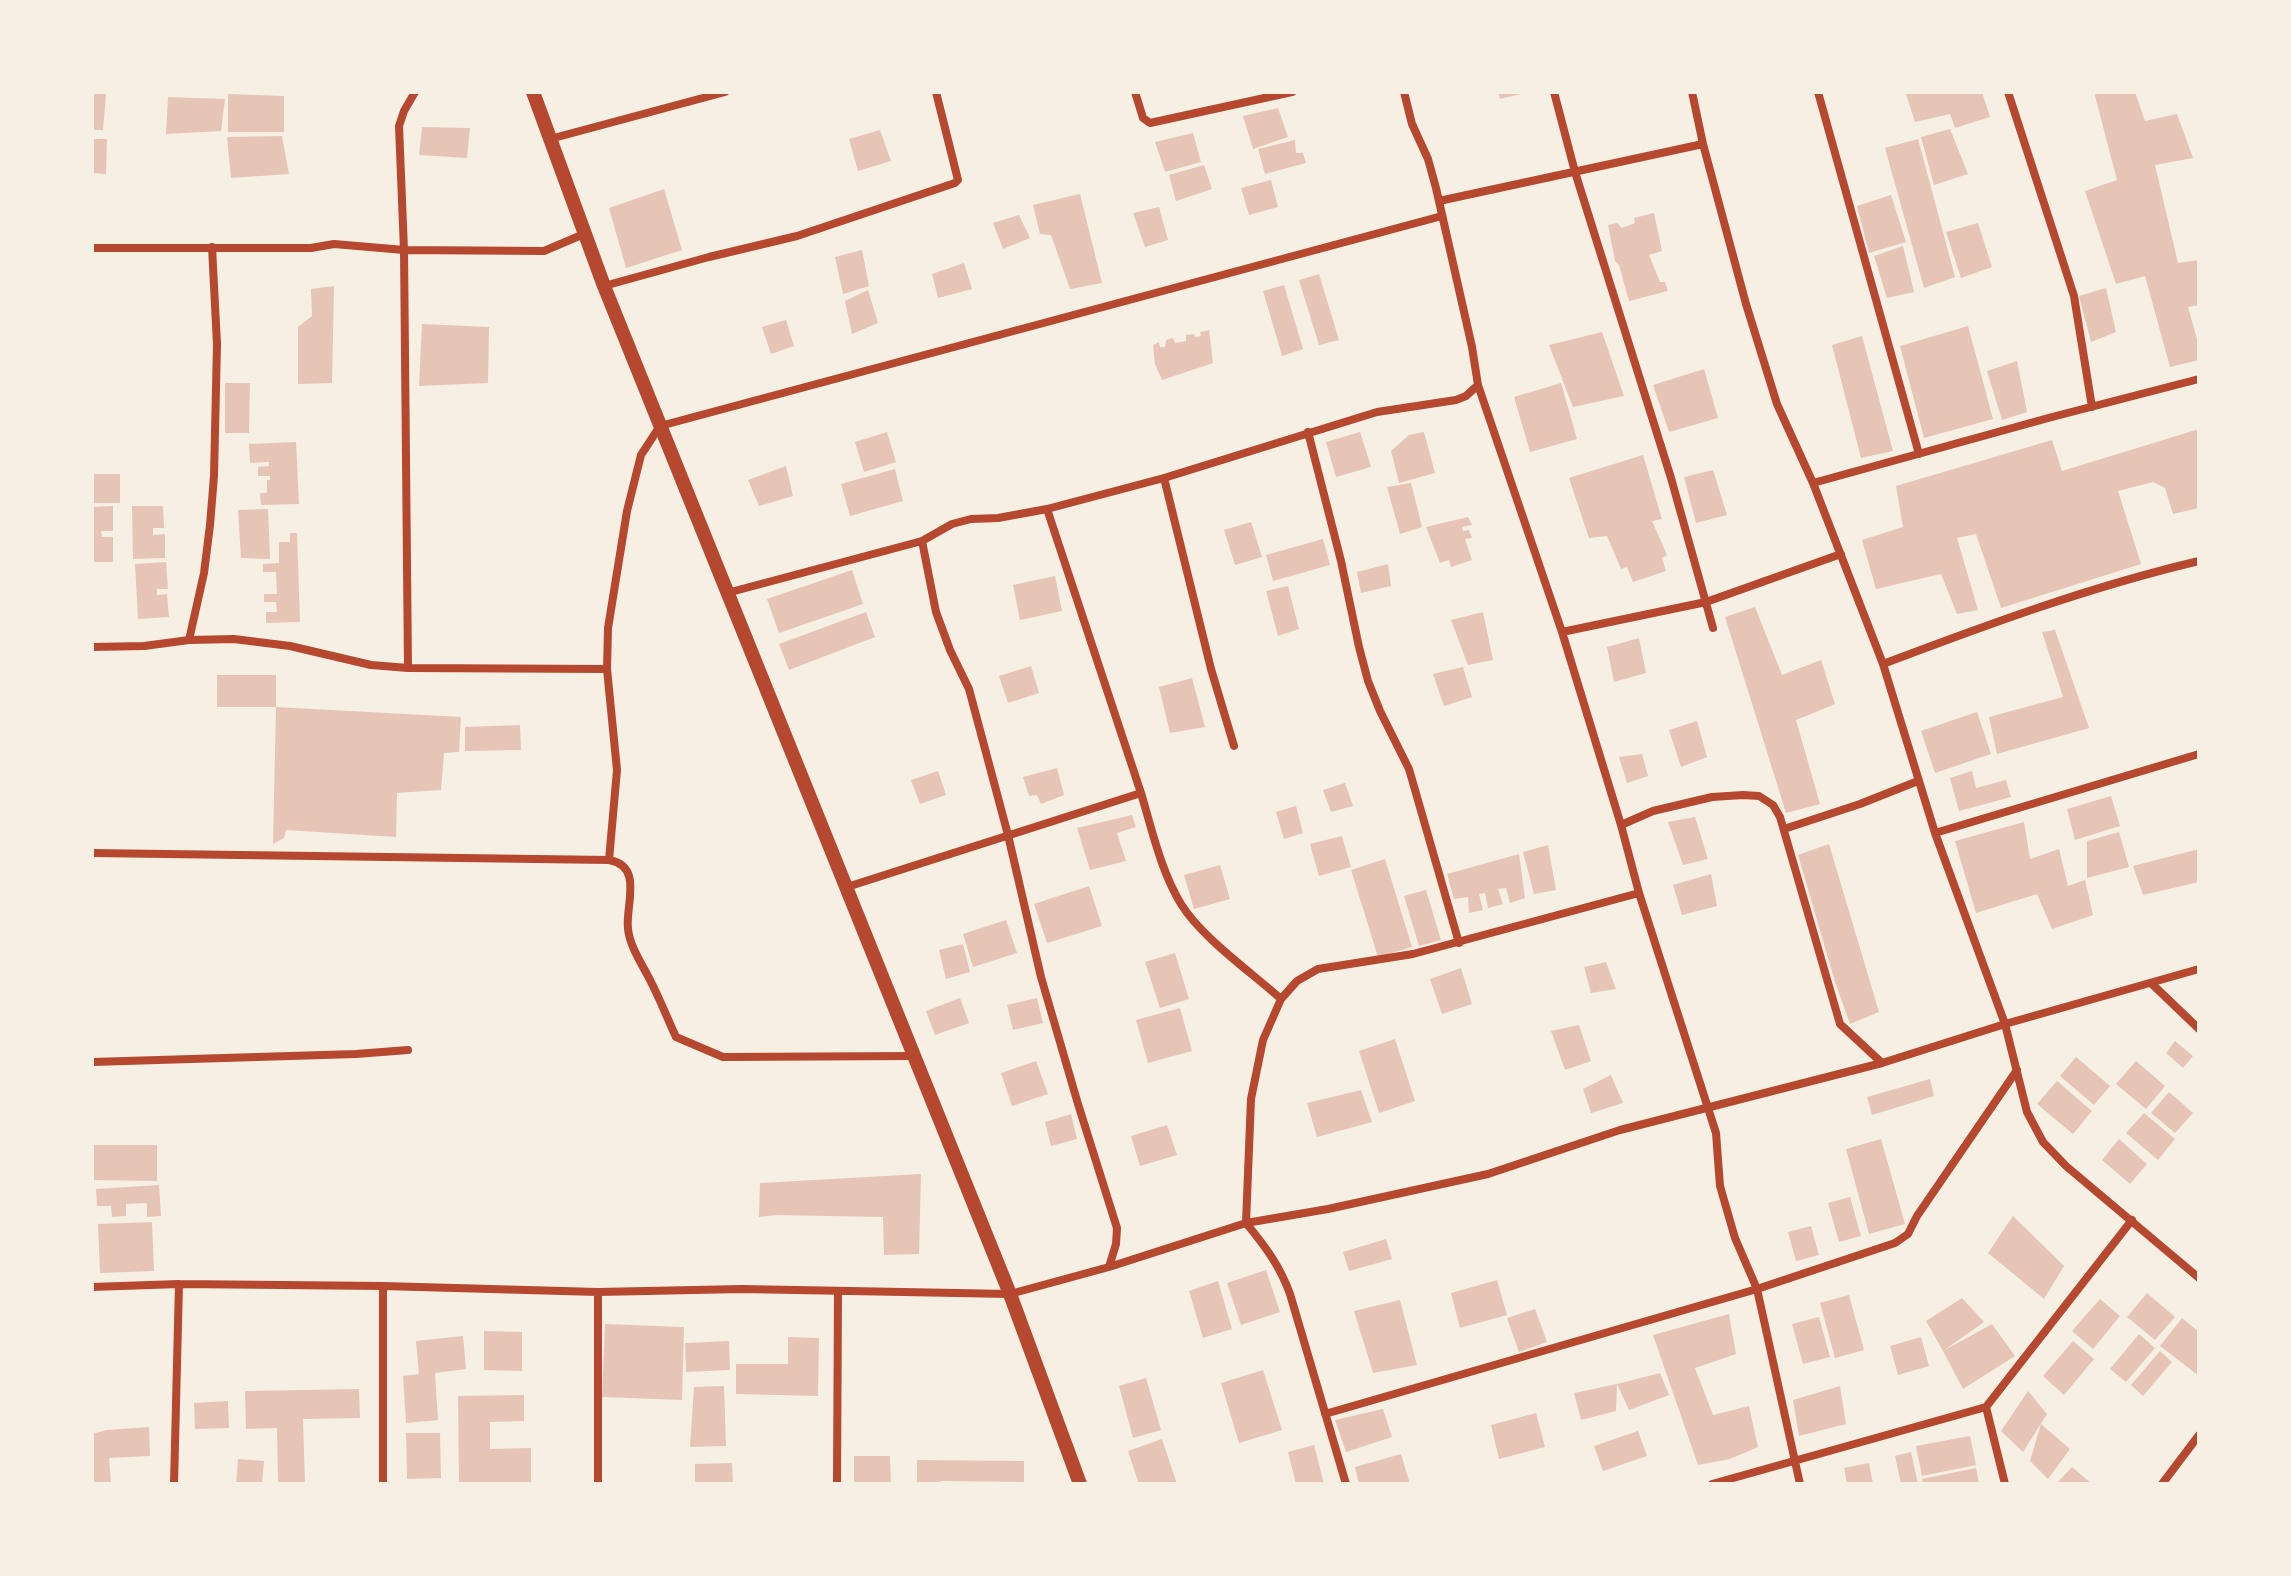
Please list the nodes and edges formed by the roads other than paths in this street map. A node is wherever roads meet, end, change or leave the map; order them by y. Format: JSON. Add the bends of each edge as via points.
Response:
{"nodes":[{"id":1,"x":415,"y":92,"type":"edge"},
{"id":2,"x":533,"y":92,"type":"edge"},
{"id":3,"x":725,"y":92,"type":"edge"},
{"id":4,"x":936,"y":92,"type":"edge"},
{"id":5,"x":1135,"y":92,"type":"edge"},
{"id":6,"x":1235,"y":92,"type":"edge"},
{"id":7,"x":1292,"y":92,"type":"edge"},
{"id":8,"x":1404,"y":92,"type":"edge"},
{"id":9,"x":1554,"y":92,"type":"edge"},
{"id":10,"x":1692,"y":92,"type":"edge"},
{"id":11,"x":1818,"y":92,"type":"edge"},
{"id":12,"x":2008,"y":92,"type":"edge"},
{"id":13,"x":1238,"y":103,"type":"junction"},
{"id":14,"x":550,"y":139,"type":"junction"},
{"id":15,"x":1703,"y":144,"type":"junction"},
{"id":16,"x":1575,"y":172,"type":"junction"},
{"id":17,"x":1439,"y":201,"type":"junction"},
{"id":18,"x":1442,"y":216,"type":"junction"},
{"id":19,"x":584,"y":234,"type":"junction"},
{"id":20,"x":212,"y":247,"type":"junction"},
{"id":21,"x":92,"y":248,"type":"edge"},
{"id":22,"x":404,"y":250,"type":"junction"},
{"id":23,"x":604,"y":286,"type":"junction"},
{"id":24,"x":2199,"y":379,"type":"edge"},
{"id":25,"x":1478,"y":385,"type":"junction"},
{"id":26,"x":2092,"y":407,"type":"junction"},
{"id":27,"x":660,"y":426,"type":"junction"},
{"id":28,"x":1308,"y":432,"type":"junction"},
{"id":29,"x":1919,"y":454,"type":"junction"},
{"id":30,"x":1164,"y":478,"type":"junction"},
{"id":31,"x":1813,"y":483,"type":"junction"},
{"id":32,"x":1047,"y":509,"type":"junction"},
{"id":33,"x":922,"y":541,"type":"junction"},
{"id":34,"x":1841,"y":554,"type":"junction"},
{"id":35,"x":2199,"y":561,"type":"edge"},
{"id":36,"x":726,"y":594,"type":"junction"},
{"id":37,"x":1706,"y":602,"type":"junction"},
{"id":38,"x":1713,"y":628,"type":"dead end"},
{"id":39,"x":1562,"y":632,"type":"junction"},
{"id":40,"x":189,"y":640,"type":"junction"},
{"id":41,"x":92,"y":647,"type":"edge"},
{"id":42,"x":1883,"y":664,"type":"junction"},
{"id":43,"x":408,"y":668,"type":"junction"},
{"id":44,"x":607,"y":669,"type":"junction"},
{"id":45,"x":1234,"y":746,"type":"dead end"},
{"id":46,"x":2199,"y":754,"type":"edge"},
{"id":47,"x":1918,"y":781,"type":"junction"},
{"id":48,"x":1141,"y":793,"type":"junction"},
{"id":49,"x":1621,"y":825,"type":"junction"},
{"id":50,"x":1784,"y":829,"type":"junction"},
{"id":51,"x":1935,"y":833,"type":"junction"},
{"id":52,"x":1008,"y":835,"type":"junction"},
{"id":53,"x":92,"y":853,"type":"edge"},
{"id":54,"x":609,"y":860,"type":"junction"},
{"id":55,"x":847,"y":887,"type":"junction"},
{"id":56,"x":1639,"y":893,"type":"junction"},
{"id":57,"x":1459,"y":943,"type":"junction"},
{"id":58,"x":2199,"y":969,"type":"edge"},
{"id":59,"x":2151,"y":983,"type":"junction"},
{"id":60,"x":1281,"y":999,"type":"junction"},
{"id":61,"x":2005,"y":1024,"type":"junction"},
{"id":62,"x":2199,"y":1029,"type":"edge"},
{"id":63,"x":408,"y":1050,"type":"dead end"},
{"id":64,"x":914,"y":1056,"type":"junction"},
{"id":65,"x":92,"y":1062,"type":"edge"},
{"id":66,"x":1882,"y":1063,"type":"junction"},
{"id":67,"x":2017,"y":1070,"type":"junction"},
{"id":68,"x":1706,"y":1106,"type":"junction"},
{"id":69,"x":2132,"y":1220,"type":"junction"},
{"id":70,"x":1246,"y":1223,"type":"junction"},
{"id":71,"x":1109,"y":1267,"type":"junction"},
{"id":72,"x":2199,"y":1278,"type":"edge"},
{"id":73,"x":179,"y":1284,"type":"junction"},
{"id":74,"x":383,"y":1286,"type":"junction"},
{"id":75,"x":92,"y":1287,"type":"edge"},
{"id":76,"x":1757,"y":1289,"type":"junction"},
{"id":77,"x":838,"y":1291,"type":"junction"},
{"id":78,"x":598,"y":1292,"type":"junction"},
{"id":79,"x":1010,"y":1294,"type":"junction"},
{"id":80,"x":1986,"y":1407,"type":"junction"},
{"id":81,"x":1325,"y":1414,"type":"junction"},
{"id":82,"x":2199,"y":1435,"type":"edge"},
{"id":83,"x":1795,"y":1460,"type":"junction"},
{"id":84,"x":174,"y":1484,"type":"edge"},
{"id":85,"x":383,"y":1484,"type":"edge"},
{"id":86,"x":598,"y":1484,"type":"edge"},
{"id":87,"x":837,"y":1484,"type":"edge"},
{"id":88,"x":1080,"y":1484,"type":"edge"},
{"id":89,"x":1346,"y":1484,"type":"edge"},
{"id":90,"x":1712,"y":1484,"type":"edge"},
{"id":91,"x":1800,"y":1484,"type":"edge"},
{"id":92,"x":2005,"y":1484,"type":"edge"},
{"id":93,"x":2162,"y":1484,"type":"edge"}],
"edges":[{"from":1,"to":22,"type":"street","via":[[399,126]]},
{"from":2,"to":14,"type":"street"},
{"from":3,"to":14,"type":"street"},
{"from":4,"to":23,"type":"street","via":[[955,183],[797,236]]},
{"from":5,"to":13,"type":"street","via":[[1143,118],[1150,123]]},
{"from":6,"to":13,"type":"street"},
{"from":7,"to":13,"type":"street"},
{"from":8,"to":17,"type":"street"},
{"from":9,"to":16,"type":"street"},
{"from":10,"to":15,"type":"street"},
{"from":11,"to":29,"type":"street"},
{"from":12,"to":26,"type":"street","via":[[2074,296]]},
{"from":14,"to":19,"type":"street"},
{"from":15,"to":16,"type":"street"},
{"from":15,"to":31,"type":"street","via":[[1777,404]]},
{"from":16,"to":17,"type":"street"},
{"from":16,"to":37,"type":"street"},
{"from":17,"to":18,"type":"street"},
{"from":18,"to":25,"type":"street"},
{"from":18,"to":27,"type":"street"},
{"from":19,"to":22,"type":"street","via":[[544,251]]},
{"from":19,"to":23,"type":"street"},
{"from":20,"to":21,"type":"street"},
{"from":20,"to":22,"type":"street","via":[[334,244]]},
{"from":20,"to":40,"type":"street","via":[[217,344],[214,476],[204,573]]},
{"from":22,"to":43,"type":"street"},
{"from":23,"to":27,"type":"street"},
{"from":24,"to":26,"type":"street"},
{"from":25,"to":28,"type":"street","via":[[1456,400],[1377,412]]},
{"from":25,"to":39,"type":"street"},
{"from":26,"to":29,"type":"street"},
{"from":27,"to":36,"type":"street"},
{"from":27,"to":44,"type":"street","via":[[641,455],[627,511],[608,628]]},
{"from":28,"to":30,"type":"street"},
{"from":28,"to":57,"type":"street","via":[[1368,681],[1409,769]]},
{"from":29,"to":31,"type":"street"},
{"from":30,"to":32,"type":"street"},
{"from":30,"to":45,"type":"street"},
{"from":31,"to":34,"type":"street"},
{"from":32,"to":33,"type":"street","via":[[971,519]]},
{"from":32,"to":48,"type":"street"},
{"from":33,"to":36,"type":"street"},
{"from":33,"to":52,"type":"street","via":[[936,612],[969,689]]},
{"from":34,"to":37,"type":"street"},
{"from":34,"to":42,"type":"street"},
{"from":35,"to":42,"type":"street","via":[[2041,605]]},
{"from":36,"to":55,"type":"street"},
{"from":37,"to":38,"type":"street"},
{"from":37,"to":39,"type":"street"},
{"from":39,"to":49,"type":"street"},
{"from":40,"to":41,"type":"street"},
{"from":40,"to":43,"type":"street","via":[[290,646]]},
{"from":42,"to":47,"type":"street"},
{"from":43,"to":44,"type":"street"},
{"from":44,"to":54,"type":"street","via":[[617,770]]},
{"from":46,"to":51,"type":"street"},
{"from":47,"to":50,"type":"street"},
{"from":47,"to":51,"type":"street"},
{"from":48,"to":52,"type":"street"},
{"from":48,"to":60,"type":"street","via":[[1163,866],[1182,906]]},
{"from":49,"to":50,"type":"street","via":[[1653,811],[1743,795],[1759,796],[1773,805]]},
{"from":49,"to":56,"type":"street"},
{"from":50,"to":66,"type":"street","via":[[1840,1024]]},
{"from":51,"to":61,"type":"street"},
{"from":52,"to":55,"type":"street"},
{"from":52,"to":71,"type":"street","via":[[1045,991],[1117,1228]]},
{"from":53,"to":54,"type":"street"},
{"from":54,"to":64,"type":"street","via":[[625,868],[631,896],[628,929],[676,1037],[723,1057]]},
{"from":55,"to":64,"type":"street"},
{"from":56,"to":57,"type":"street"},
{"from":56,"to":68,"type":"street"},
{"from":57,"to":60,"type":"street","via":[[1318,969]]},
{"from":58,"to":59,"type":"street"},
{"from":59,"to":61,"type":"street"},
{"from":59,"to":62,"type":"street"},
{"from":60,"to":70,"type":"street","via":[[1263,1040],[1251,1099]]},
{"from":61,"to":66,"type":"street"},
{"from":61,"to":67,"type":"street"},
{"from":63,"to":65,"type":"street"},
{"from":64,"to":79,"type":"street"},
{"from":66,"to":68,"type":"street"},
{"from":67,"to":69,"type":"street","via":[[2027,1112],[2043,1142]]},
{"from":67,"to":76,"type":"street","via":[[1908,1234],[1895,1243]]},
{"from":68,"to":70,"type":"street","via":[[1488,1174]]},
{"from":68,"to":76,"type":"street","via":[[1716,1133],[1727,1214]]},
{"from":69,"to":72,"type":"street"},
{"from":69,"to":80,"type":"street"},
{"from":70,"to":71,"type":"street"},
{"from":70,"to":81,"type":"street","via":[[1282,1271]]},
{"from":71,"to":79,"type":"street"},
{"from":73,"to":74,"type":"street"},
{"from":73,"to":75,"type":"street"},
{"from":73,"to":84,"type":"street"},
{"from":74,"to":78,"type":"street"},
{"from":74,"to":85,"type":"street"},
{"from":76,"to":81,"type":"street"},
{"from":76,"to":83,"type":"street"},
{"from":77,"to":78,"type":"street"},
{"from":77,"to":79,"type":"street"},
{"from":77,"to":87,"type":"street"},
{"from":78,"to":86,"type":"street"},
{"from":79,"to":88,"type":"street"},
{"from":80,"to":83,"type":"street"},
{"from":80,"to":92,"type":"street"},
{"from":81,"to":89,"type":"street"},
{"from":82,"to":93,"type":"street"},
{"from":83,"to":90,"type":"street"},
{"from":83,"to":91,"type":"street"}]}
